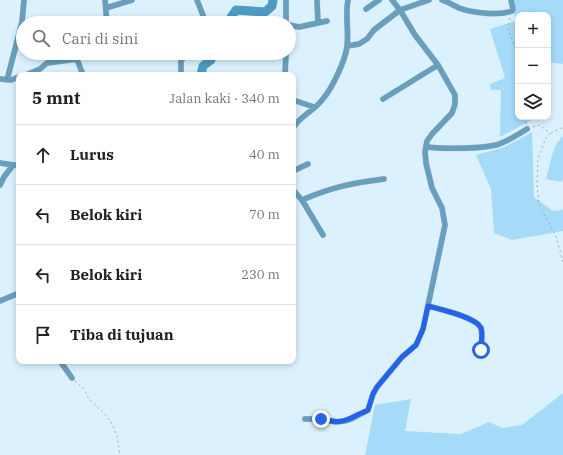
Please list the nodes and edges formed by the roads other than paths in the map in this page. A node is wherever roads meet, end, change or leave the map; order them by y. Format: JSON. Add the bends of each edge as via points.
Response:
{"nodes":[{"id":1,"x":24,"y":0,"type":"edge"},
{"id":2,"x":105,"y":0,"type":"edge"},
{"id":3,"x":132,"y":0,"type":"edge"},
{"id":4,"x":197,"y":0,"type":"edge"},
{"id":5,"x":286,"y":0,"type":"edge"},
{"id":6,"x":317,"y":0,"type":"edge"},
{"id":7,"x":348,"y":0,"type":"edge"},
{"id":8,"x":379,"y":0,"type":"edge"},
{"id":9,"x":392,"y":0,"type":"edge"},
{"id":10,"x":426,"y":0,"type":"edge"},
{"id":11,"x":442,"y":0,"type":"edge"},
{"id":12,"x":511,"y":0,"type":"edge"},
{"id":13,"x":106,"y":8,"type":"junction"},
{"id":14,"x":366,"y":9,"type":"dead end"},
{"id":15,"x":400,"y":10,"type":"junction"},
{"id":16,"x":23,"y":16,"type":"edge"},
{"id":17,"x":107,"y":16,"type":"edge"},
{"id":18,"x":203,"y":16,"type":"edge"},
{"id":19,"x":286,"y":16,"type":"edge"},
{"id":20,"x":327,"y":20,"type":"dead end"},
{"id":21,"x":318,"y":23,"type":"junction"},
{"id":22,"x":296,"y":27,"type":"edge"},
{"id":23,"x":16,"y":45,"type":"edge"},
{"id":24,"x":348,"y":46,"type":"junction"},
{"id":25,"x":60,"y":60,"type":"edge"},
{"id":26,"x":79,"y":60,"type":"edge"},
{"id":27,"x":182,"y":60,"type":"edge"},
{"id":28,"x":286,"y":60,"type":"edge"},
{"id":29,"x":438,"y":65,"type":"junction"},
{"id":30,"x":33,"y":72,"type":"edge"},
{"id":31,"x":81,"y":72,"type":"edge"},
{"id":32,"x":182,"y":72,"type":"edge"},
{"id":33,"x":285,"y":72,"type":"edge"},
{"id":34,"x":16,"y":78,"type":"edge"},
{"id":35,"x":0,"y":79,"type":"edge"},
{"id":36,"x":7,"y":80,"type":"junction"},
{"id":37,"x":383,"y":99,"type":"dead end"},
{"id":38,"x":296,"y":101,"type":"edge"},
{"id":39,"x":314,"y":107,"type":"junction"},
{"id":40,"x":296,"y":123,"type":"edge"},
{"id":41,"x":526,"y":129,"type":"road end"},
{"id":42,"x":426,"y":147,"type":"junction"},
{"id":43,"x":0,"y":163,"type":"edge"},
{"id":44,"x":308,"y":164,"type":"dead end"},
{"id":45,"x":16,"y":165,"type":"edge"},
{"id":46,"x":296,"y":170,"type":"edge"},
{"id":47,"x":384,"y":179,"type":"dead end"},
{"id":48,"x":0,"y":185,"type":"edge"},
{"id":49,"x":296,"y":193,"type":"edge"},
{"id":50,"x":302,"y":200,"type":"junction"},
{"id":51,"x":323,"y":234,"type":"dead end"},
{"id":52,"x":16,"y":294,"type":"edge"},
{"id":53,"x":0,"y":301,"type":"edge"},
{"id":54,"x":428,"y":306,"type":"junction"},
{"id":55,"x":481,"y":350,"type":"dead end"},
{"id":56,"x":62,"y":364,"type":"edge"},
{"id":57,"x":72,"y":378,"type":"road end"},
{"id":58,"x":304,"y":419,"type":"dead end"}],
"edges":[{"from":1,"to":16,"type":"street"},
{"from":2,"to":13,"type":"street"},
{"from":3,"to":13,"type":"street"},
{"from":4,"to":18,"type":"street"},
{"from":5,"to":19,"type":"street"},
{"from":6,"to":21,"type":"street"},
{"from":7,"to":24,"type":"street"},
{"from":8,"to":14,"type":"street"},
{"from":9,"to":15,"type":"street"},
{"from":10,"to":15,"type":"street"},
{"from":11,"to":12,"type":"street","via":[[460,8],[487,14],[512,11]]},
{"from":13,"to":17,"type":"street"},
{"from":15,"to":24,"type":"street","via":[[360,44]]},
{"from":15,"to":29,"type":"street"},
{"from":20,"to":21,"type":"street"},
{"from":21,"to":22,"type":"street"},
{"from":23,"to":36,"type":"street"},
{"from":24,"to":39,"type":"street","via":[[340,69],[322,101]]},
{"from":25,"to":30,"type":"street","via":[[47,63]]},
{"from":26,"to":31,"type":"street"},
{"from":27,"to":32,"type":"street"},
{"from":28,"to":33,"type":"street"},
{"from":29,"to":37,"type":"street"},
{"from":29,"to":42,"type":"street","via":[[455,95],[455,104],[452,113],[432,134]]},
{"from":34,"to":36,"type":"street"},
{"from":35,"to":36,"type":"street"},
{"from":38,"to":39,"type":"street"},
{"from":39,"to":40,"type":"street"},
{"from":41,"to":42,"type":"street","via":[[495,145]]},
{"from":42,"to":54,"type":"street","via":[[426,163],[432,188],[442,208],[445,225]]},
{"from":43,"to":45,"type":"street"},
{"from":44,"to":46,"type":"street"},
{"from":45,"to":48,"type":"street"},
{"from":47,"to":50,"type":"street","via":[[345,184]]},
{"from":49,"to":50,"type":"street"},
{"from":50,"to":51,"type":"street"},
{"from":52,"to":53,"type":"street"},
{"from":54,"to":55,"type":"street","via":[[478,324],[481,329]]},
{"from":54,"to":58,"type":"street","via":[[416,345],[402,357],[377,387],[368,410],[344,421]]},
{"from":56,"to":57,"type":"street"}]}
